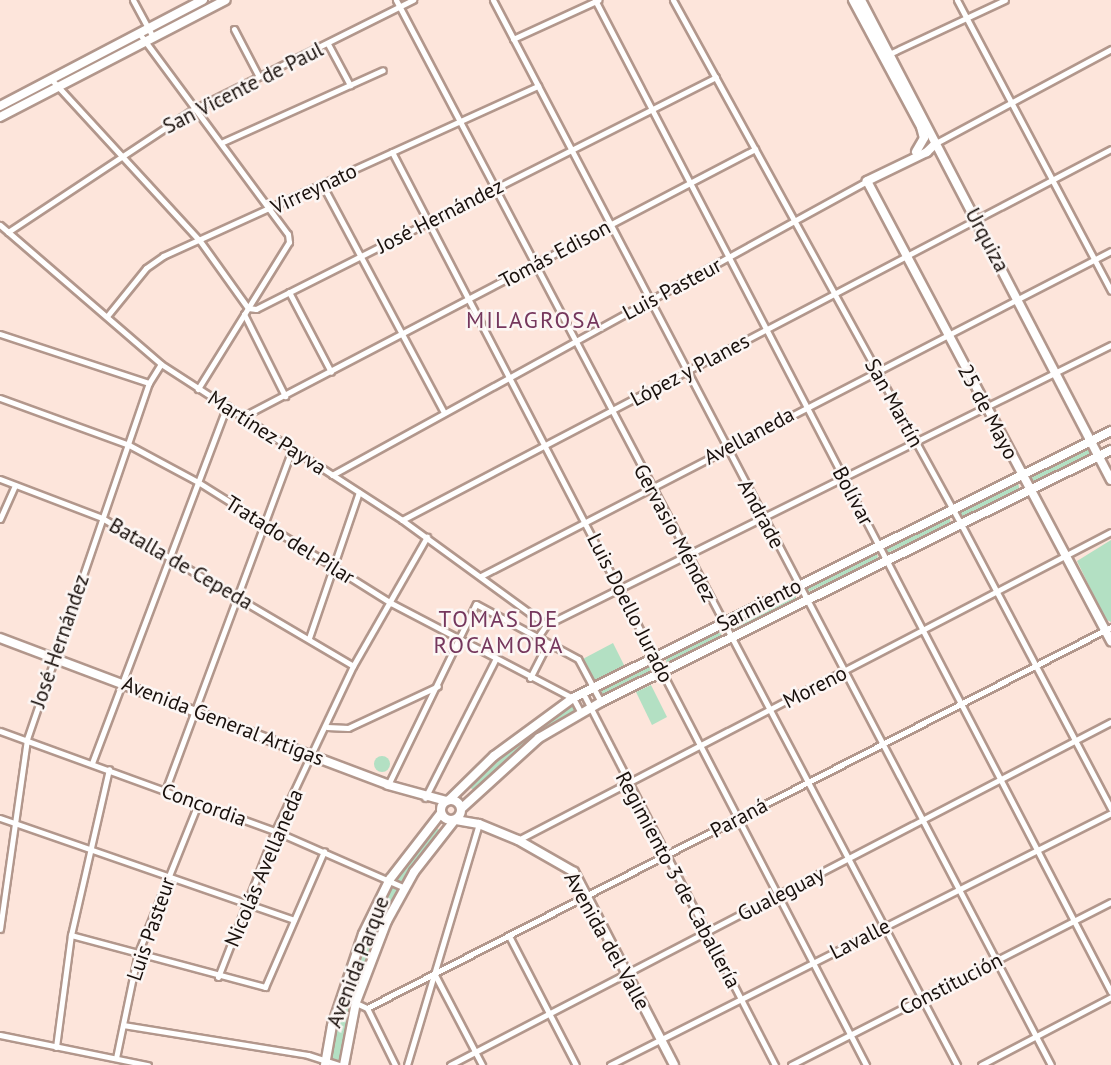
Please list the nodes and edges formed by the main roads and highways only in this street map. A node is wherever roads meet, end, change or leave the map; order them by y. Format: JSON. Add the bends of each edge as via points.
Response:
{"nodes":[{"id":1,"x":203,"y":0,"type":"edge"},
{"id":2,"x":226,"y":0,"type":"edge"},
{"id":3,"x":853,"y":0,"type":"edge"},
{"id":4,"x":861,"y":0,"type":"edge"},
{"id":5,"x":886,"y":55,"type":"junction"},
{"id":6,"x":54,"y":83,"type":"junction"},
{"id":7,"x":16,"y":103,"type":"junction"},
{"id":8,"x":0,"y":106,"type":"edge"},
{"id":9,"x":0,"y":117,"type":"edge"},
{"id":10,"x":936,"y":143,"type":"junction"},
{"id":11,"x":913,"y":156,"type":"junction"},
{"id":12,"x":867,"y":181,"type":"joint"},
{"id":13,"x":1111,"y":431,"type":"edge"},
{"id":14,"x":1091,"y":441,"type":"junction"},
{"id":15,"x":1111,"y":450,"type":"edge"},
{"id":16,"x":1098,"y":456,"type":"junction"},
{"id":17,"x":1021,"y":475,"type":"junction"},
{"id":18,"x":1111,"y":480,"type":"edge"},
{"id":19,"x":1030,"y":490,"type":"junction"},
{"id":20,"x":1108,"y":628,"type":"edge"},
{"id":21,"x":0,"y":638,"type":"edge"},
{"id":22,"x":1111,"y":641,"type":"edge"},
{"id":23,"x":425,"y":798,"type":"junction"},
{"id":24,"x":447,"y":801,"type":"junction"},
{"id":25,"x":462,"y":809,"type":"junction"},
{"id":26,"x":441,"y":812,"type":"junction"},
{"id":27,"x":455,"y":820,"type":"junction"},
{"id":28,"x":479,"y":824,"type":"junction"},
{"id":29,"x":325,"y":1064,"type":"edge"},
{"id":30,"x":344,"y":1065,"type":"edge"},
{"id":31,"x":674,"y":1065,"type":"edge"}],
"edges":[{"from":1,"to":6,"type":"main road"},
{"from":2,"to":6,"type":"main road"},
{"from":3,"to":5,"type":"main road","name":"Urquiza"},
{"from":4,"to":5,"type":"main road","name":"Urquiza"},
{"from":5,"to":10,"type":"main road","name":"Urquiza"},
{"from":5,"to":11,"type":"main road","name":"Urquiza","via":[[921,127],[922,147]]},
{"from":6,"to":7,"type":"main road"},
{"from":7,"to":8,"type":"main road"},
{"from":7,"to":9,"type":"main road"},
{"from":10,"to":11,"type":"main road","name":"Luis Pasteur"},
{"from":10,"to":14,"type":"main road","name":"Urquiza"},
{"from":11,"to":12,"type":"main road","name":"Luis Pasteur"},
{"from":12,"to":17,"type":"main road","name":"25 de Mayo"},
{"from":13,"to":14,"type":"main road","name":"Sarmiento"},
{"from":14,"to":16,"type":"main road","name":"Urquiza"},
{"from":14,"to":17,"type":"main road","name":"Sarmiento"},
{"from":15,"to":16,"type":"main road","name":"Sarmiento"},
{"from":16,"to":18,"type":"main road","name":"Urquiza"},
{"from":16,"to":19,"type":"main road","name":"Sarmiento"},
{"from":17,"to":19,"type":"main road","name":"25 de Mayo"},
{"from":17,"to":24,"type":"main road","name":"Sarmiento","via":[[573,698],[503,749]]},
{"from":19,"to":20,"type":"main road","name":"25 de Mayo"},
{"from":19,"to":25,"type":"main road","name":"Sarmiento","via":[[581,713],[539,738]]},
{"from":20,"to":22,"type":"main road","name":"25 de Mayo"},
{"from":21,"to":23,"type":"main road","name":"Avenida General Artigas"},
{"from":23,"to":24,"type":"main road","name":"Avenida General Artigas"},
{"from":23,"to":26,"type":"main road"},
{"from":24,"to":25,"type":"main road"},
{"from":24,"to":26,"type":"main road","name":"Sarmiento"},
{"from":25,"to":27,"type":"main road","name":"Sarmiento"},
{"from":25,"to":28,"type":"main road"},
{"from":26,"to":27,"type":"main road"},
{"from":26,"to":29,"type":"main road","name":"Avenida Parque","via":[[390,879],[341,996]]},
{"from":27,"to":28,"type":"main road"},
{"from":27,"to":30,"type":"main road","name":"Avenida Parque","via":[[404,888],[356,1002]]},
{"from":28,"to":31,"type":"main road","name":"Avenida del Valle","via":[[574,872]]}]}
